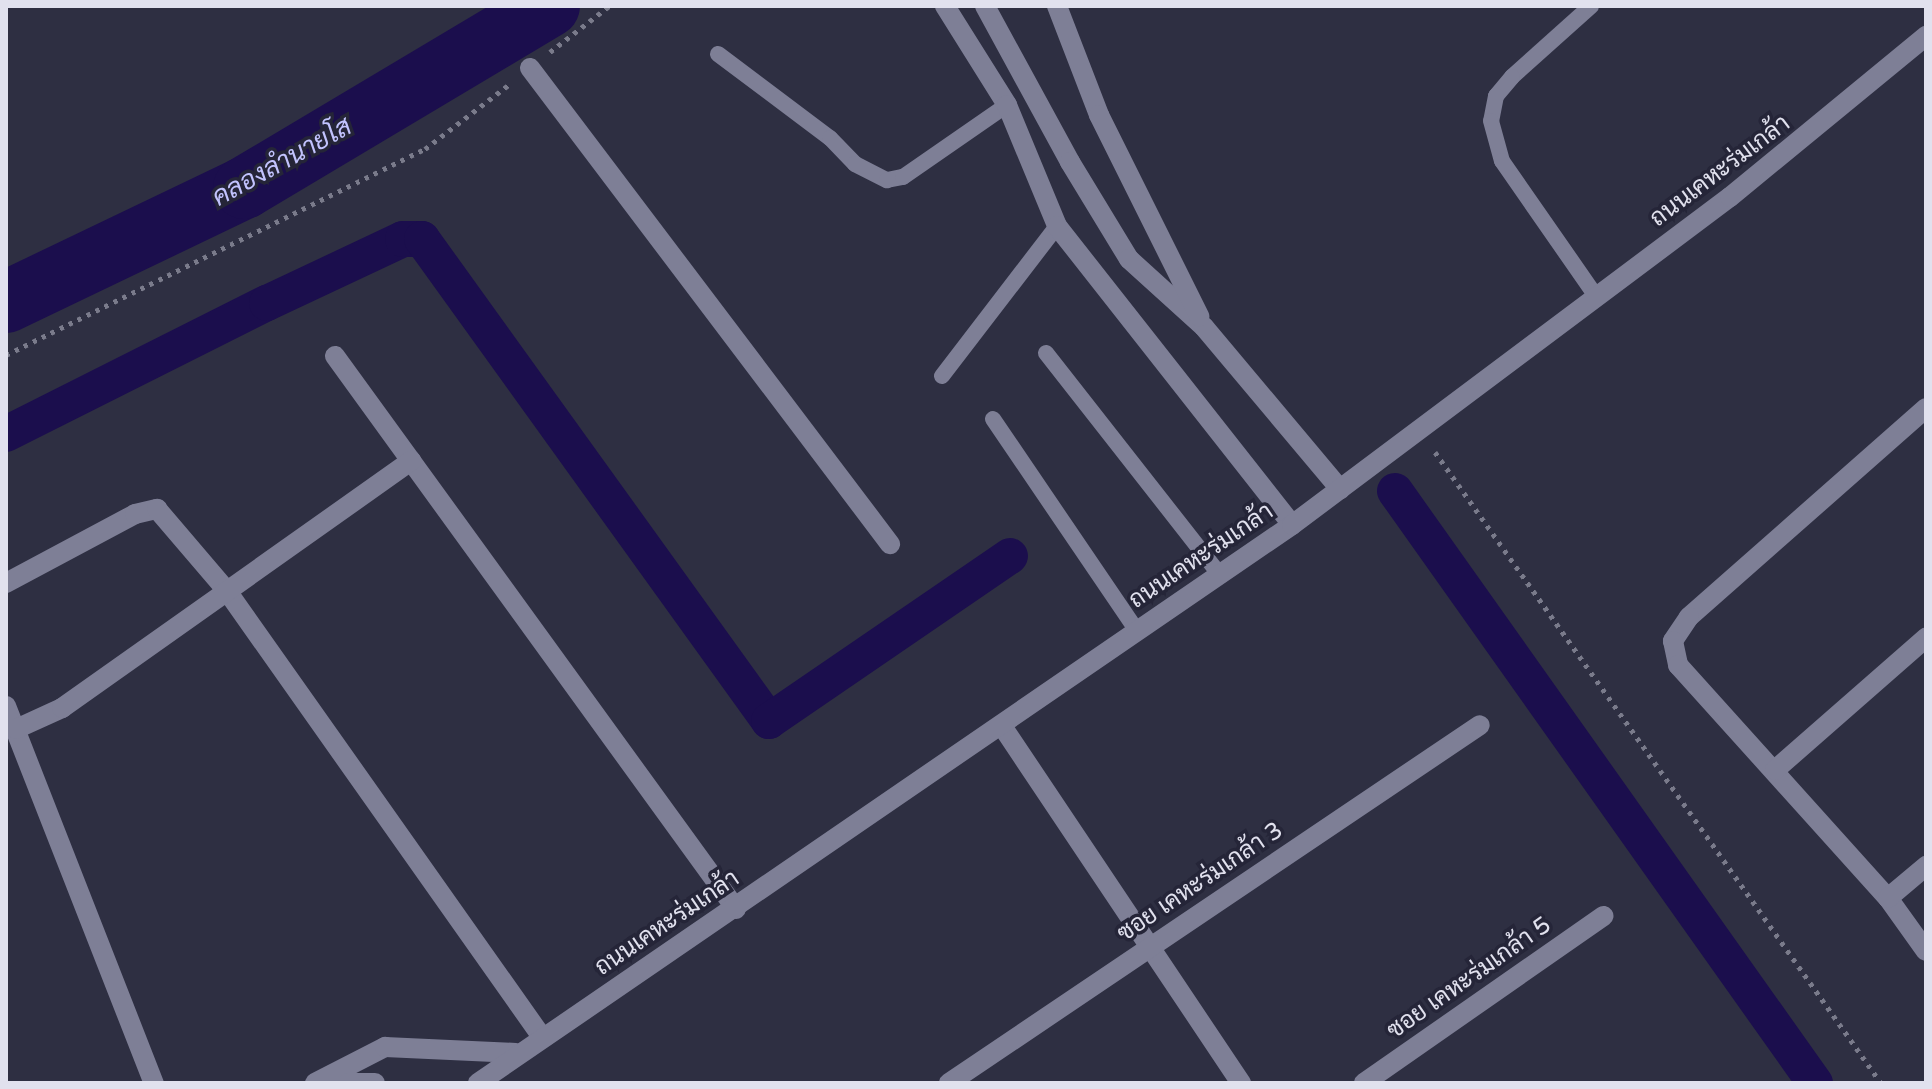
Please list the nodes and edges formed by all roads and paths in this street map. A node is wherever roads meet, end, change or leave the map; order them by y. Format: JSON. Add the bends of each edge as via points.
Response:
{"nodes":[{"id":1,"x":609,"y":6,"type":"edge"},
{"id":2,"x":945,"y":6,"type":"edge"},
{"id":3,"x":985,"y":6,"type":"edge"},
{"id":4,"x":1057,"y":6,"type":"edge"},
{"id":5,"x":1591,"y":6,"type":"edge"},
{"id":6,"x":1926,"y":36,"type":"edge"},
{"id":7,"x":718,"y":54,"type":"dead end"},
{"id":8,"x":530,"y":68,"type":"junction"},
{"id":9,"x":1007,"y":105,"type":"junction"},
{"id":10,"x":1057,"y":226,"type":"junction"},
{"id":11,"x":1596,"y":296,"type":"junction"},
{"id":12,"x":1204,"y":327,"type":"junction"},
{"id":13,"x":1046,"y":353,"type":"dead end"},
{"id":14,"x":6,"y":355,"type":"edge"},
{"id":15,"x":335,"y":356,"type":"dead end"},
{"id":16,"x":942,"y":376,"type":"dead end"},
{"id":17,"x":1926,"y":408,"type":"edge"},
{"id":18,"x":993,"y":419,"type":"dead end"},
{"id":19,"x":1419,"y":428,"type":"junction"},
{"id":20,"x":411,"y":461,"type":"junction"},
{"id":21,"x":1340,"y":489,"type":"junction"},
{"id":22,"x":1292,"y":525,"type":"junction"},
{"id":23,"x":890,"y":544,"type":"dead end"},
{"id":24,"x":1221,"y":576,"type":"junction"},
{"id":25,"x":6,"y":583,"type":"edge"},
{"id":26,"x":227,"y":591,"type":"junction"},
{"id":27,"x":1137,"y":631,"type":"junction"},
{"id":28,"x":1926,"y":638,"type":"edge"},
{"id":29,"x":6,"y":706,"type":"edge"},
{"id":30,"x":1480,"y":725,"type":"dead end"},
{"id":31,"x":1002,"y":726,"type":"junction"},
{"id":32,"x":16,"y":729,"type":"junction"},
{"id":33,"x":1775,"y":770,"type":"junction"},
{"id":34,"x":1926,"y":866,"type":"edge"},
{"id":35,"x":1888,"y":898,"type":"junction"},
{"id":36,"x":736,"y":909,"type":"junction"},
{"id":37,"x":1603,"y":916,"type":"dead end"},
{"id":38,"x":1150,"y":947,"type":"junction"},
{"id":39,"x":1926,"y":951,"type":"edge"},
{"id":40,"x":542,"y":1037,"type":"junction"},
{"id":41,"x":516,"y":1053,"type":"junction"},
{"id":42,"x":154,"y":1083,"type":"edge"},
{"id":43,"x":315,"y":1083,"type":"edge"},
{"id":44,"x":348,"y":1083,"type":"edge"},
{"id":45,"x":375,"y":1083,"type":"edge"},
{"id":46,"x":478,"y":1083,"type":"edge"},
{"id":47,"x":949,"y":1083,"type":"edge"},
{"id":48,"x":1241,"y":1083,"type":"edge"},
{"id":49,"x":1364,"y":1083,"type":"edge"},
{"id":50,"x":1881,"y":1083,"type":"edge"}],
"edges":[{"from":1,"to":8,"type":"path"},
{"from":2,"to":9,"type":"street"},
{"from":3,"to":12,"type":"street","via":[[1129,259]]},
{"from":4,"to":12,"type":"street","via":[[1099,115]]},
{"from":5,"to":11,"type":"lane","via":[[1512,77],[1496,96],[1491,121],[1502,161]]},
{"from":6,"to":11,"type":"street","name":"ถนนเคหะร่มเกล้า","via":[[1808,136]]},
{"from":7,"to":9,"type":"lane","via":[[830,138],[855,164],[887,180],[903,177]]},
{"from":8,"to":14,"type":"path","via":[[425,149]]},
{"from":8,"to":23,"type":"street"},
{"from":9,"to":10,"type":"street"},
{"from":10,"to":16,"type":"lane"},
{"from":10,"to":22,"type":"street"},
{"from":11,"to":19,"type":"street","name":"ถนนเคหะร่มเกล้า"},
{"from":12,"to":21,"type":"street"},
{"from":13,"to":24,"type":"lane"},
{"from":15,"to":20,"type":"street"},
{"from":17,"to":33,"type":"street","via":[[1689,617],[1673,641],[1678,665]]},
{"from":18,"to":27,"type":"lane"},
{"from":19,"to":21,"type":"street","name":"ถนนเคหะร่มเกล้า"},
{"from":19,"to":50,"type":"path"},
{"from":20,"to":26,"type":"street"},
{"from":20,"to":36,"type":"street"},
{"from":21,"to":22,"type":"street","name":"ถนนเคหะร่มเกล้า"},
{"from":22,"to":24,"type":"street","name":"ถนนเคหะร่มเกล้า"},
{"from":24,"to":27,"type":"street","name":"ถนนเคหะร่มเกล้า"},
{"from":25,"to":26,"type":"street","via":[[150,508],[164,517]]},
{"from":26,"to":32,"type":"street","via":[[62,708]]},
{"from":26,"to":40,"type":"street"},
{"from":27,"to":31,"type":"street","name":"ถนนเคหะร่มเกล้า"},
{"from":28,"to":33,"type":"street"},
{"from":29,"to":32,"type":"street"},
{"from":30,"to":38,"type":"street","name":"ซอย เคหะร่มเกล้า 3"},
{"from":31,"to":36,"type":"street","name":"ถนนเคหะร่มเกล้า"},
{"from":31,"to":38,"type":"street"},
{"from":32,"to":42,"type":"street"},
{"from":33,"to":35,"type":"street"},
{"from":34,"to":35,"type":"street"},
{"from":35,"to":39,"type":"street"},
{"from":36,"to":40,"type":"street","name":"ถนนเคหะร่มเกล้า"},
{"from":37,"to":49,"type":"street","name":"ซอย เคหะร่มเกล้า 5"},
{"from":38,"to":47,"type":"street","name":"ซอย เคหะร่มเกล้า 3"},
{"from":38,"to":48,"type":"street"},
{"from":40,"to":41,"type":"street","name":"ถนนเคหะร่มเกล้า"},
{"from":41,"to":43,"type":"street","via":[[385,1047]]},
{"from":41,"to":46,"type":"street","name":"ถนนเคหะร่มเกล้า"},
{"from":44,"to":45,"type":"street"}]}
